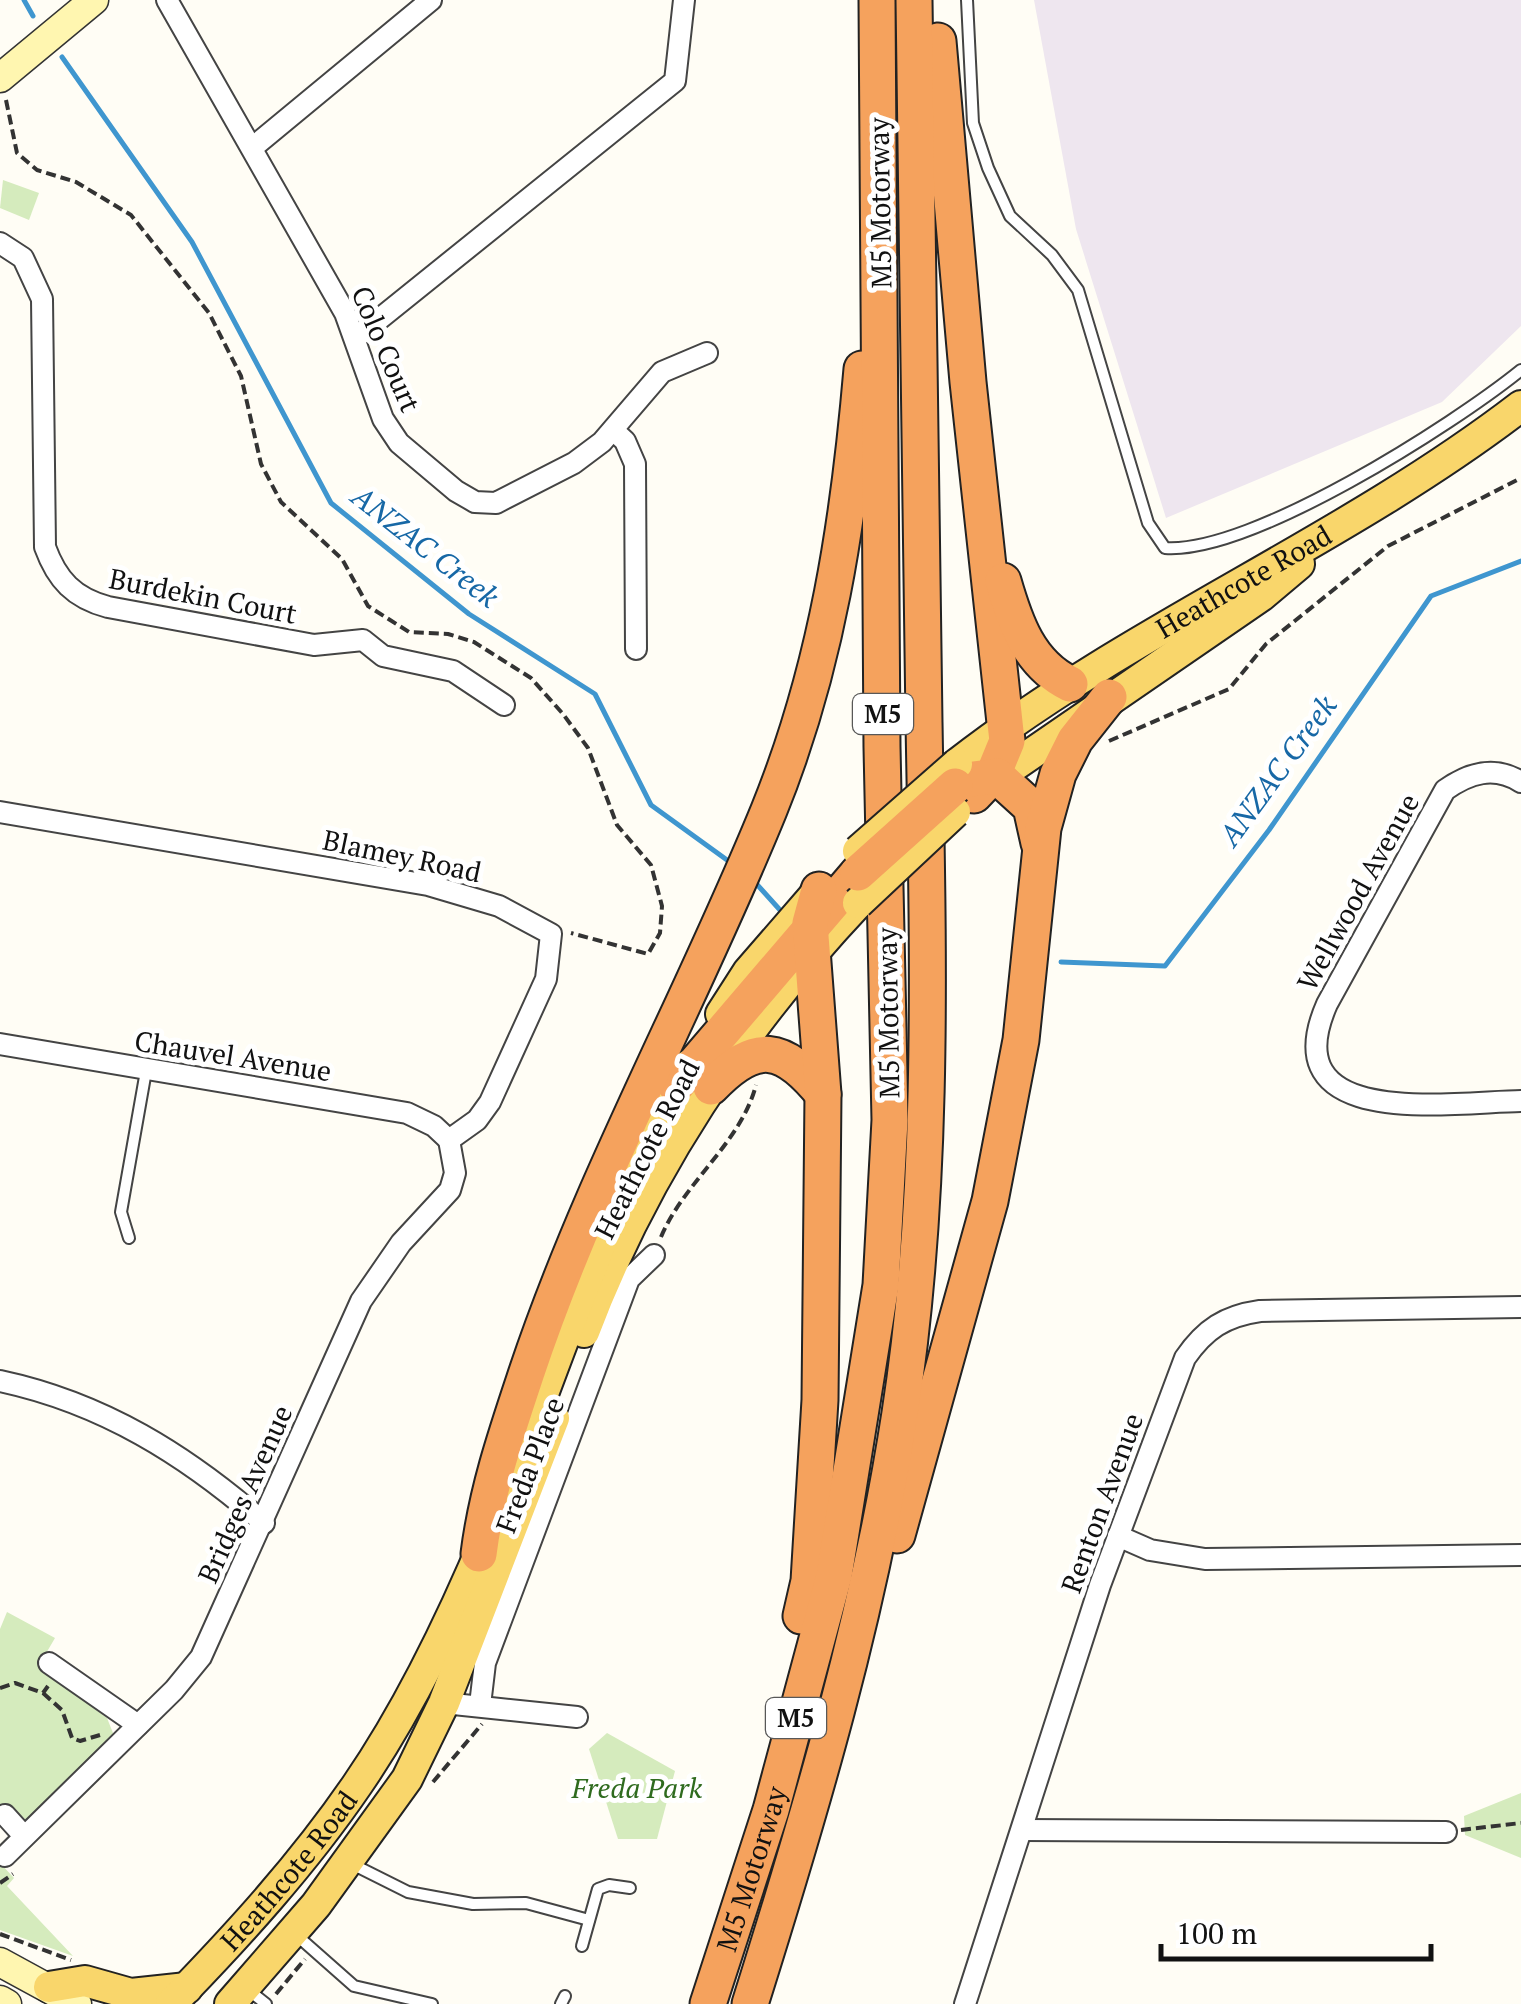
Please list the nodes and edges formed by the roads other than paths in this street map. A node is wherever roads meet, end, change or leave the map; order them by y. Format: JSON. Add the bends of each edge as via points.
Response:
{"nodes":[{"id":1,"x":94,"y":0,"type":"edge"},
{"id":2,"x":167,"y":0,"type":"edge"},
{"id":3,"x":431,"y":0,"type":"edge"},
{"id":4,"x":684,"y":0,"type":"edge"},
{"id":5,"x":876,"y":0,"type":"edge"},
{"id":6,"x":914,"y":0,"type":"edge"},
{"id":7,"x":938,"y":0,"type":"edge"},
{"id":8,"x":967,"y":0,"type":"edge"},
{"id":9,"x":3,"y":89,"type":"edge"},
{"id":10,"x":252,"y":148,"type":"junction"},
{"id":11,"x":0,"y":243,"type":"edge"},
{"id":12,"x":357,"y":337,"type":"junction"},
{"id":13,"x":707,"y":354,"type":"dead end"},
{"id":14,"x":1521,"y":370,"type":"edge"},
{"id":15,"x":1521,"y":406,"type":"edge"},
{"id":16,"x":613,"y":430,"type":"junction"},
{"id":17,"x":1370,"y":504,"type":"junction"},
{"id":18,"x":984,"y":518,"type":"junction"},
{"id":19,"x":636,"y":649,"type":"dead end"},
{"id":20,"x":1070,"y":684,"type":"junction"},
{"id":21,"x":1109,"y":697,"type":"junction"},
{"id":22,"x":504,"y":704,"type":"dead end"},
{"id":23,"x":1006,"y":725,"type":"junction"},
{"id":24,"x":1521,"y":782,"type":"edge"},
{"id":25,"x":972,"y":784,"type":"junction"},
{"id":26,"x":0,"y":812,"type":"edge"},
{"id":27,"x":1041,"y":859,"type":"junction"},
{"id":28,"x":857,"y":876,"type":"junction"},
{"id":29,"x":819,"y":890,"type":"junction"},
{"id":30,"x":811,"y":940,"type":"junction"},
{"id":31,"x":0,"y":1044,"type":"edge"},
{"id":32,"x":146,"y":1071,"type":"junction"},
{"id":33,"x":693,"y":1087,"type":"junction"},
{"id":34,"x":823,"y":1094,"type":"junction"},
{"id":35,"x":1521,"y":1101,"type":"edge"},
{"id":36,"x":449,"y":1140,"type":"junction"},
{"id":37,"x":129,"y":1238,"type":"dead end"},
{"id":38,"x":654,"y":1255,"type":"road end"},
{"id":39,"x":1521,"y":1307,"type":"edge"},
{"id":40,"x":0,"y":1380,"type":"edge"},
{"id":41,"x":264,"y":1523,"type":"junction"},
{"id":42,"x":1118,"y":1536,"type":"junction"},
{"id":43,"x":479,"y":1554,"type":"junction"},
{"id":44,"x":1521,"y":1555,"type":"edge"},
{"id":45,"x":54,"y":1666,"type":"road end"},
{"id":46,"x":432,"y":1705,"type":"junction"},
{"id":47,"x":480,"y":1705,"type":"junction"},
{"id":48,"x":577,"y":1717,"type":"dead end"},
{"id":49,"x":132,"y":1732,"type":"junction"},
{"id":50,"x":816,"y":1793,"type":"junction"},
{"id":51,"x":5,"y":1815,"type":"dead end"},
{"id":52,"x":1023,"y":1830,"type":"junction"},
{"id":53,"x":1446,"y":1832,"type":"road end"},
{"id":54,"x":24,"y":1836,"type":"junction"},
{"id":55,"x":320,"y":1836,"type":"junction"},
{"id":56,"x":4,"y":1856,"type":"dead end"},
{"id":57,"x":347,"y":1861,"type":"junction"},
{"id":58,"x":630,"y":1888,"type":"dead end"},
{"id":59,"x":589,"y":1920,"type":"junction"},
{"id":60,"x":293,"y":1932,"type":"junction"},
{"id":61,"x":582,"y":1946,"type":"dead end"},
{"id":62,"x":0,"y":1962,"type":"edge"},
{"id":63,"x":48,"y":1987,"type":"junction"},
{"id":64,"x":179,"y":1996,"type":"edge"},
{"id":65,"x":0,"y":2000,"type":"edge"},
{"id":66,"x":241,"y":2000,"type":"edge"},
{"id":67,"x":7,"y":2004,"type":"edge"},
{"id":68,"x":77,"y":2004,"type":"edge"},
{"id":69,"x":432,"y":2004,"type":"edge"},
{"id":70,"x":700,"y":2004,"type":"edge"},
{"id":71,"x":708,"y":2004,"type":"edge"},
{"id":72,"x":750,"y":2004,"type":"edge"},
{"id":73,"x":965,"y":2004,"type":"edge"}],
"edges":[{"from":1,"to":9,"type":"street"},
{"from":2,"to":10,"type":"street","name":"Colo Court"},
{"from":3,"to":10,"type":"street"},
{"from":4,"to":12,"type":"street","via":[[675,80]]},
{"from":5,"to":43,"type":"highway","via":[[862,369],[852,478],[816,672],[770,806],[567,1262],[486,1498]]},
{"from":5,"to":71,"type":"highway","name":"M5 Motorway","number":"M5","via":[[890,1120],[880,1285],[834,1576],[772,1810]]},
{"from":6,"to":50,"type":"highway","name":"M5 Motorway","number":"M5","via":[[926,1122],[900,1410],[874,1559]]},
{"from":7,"to":18,"type":"highway","via":[[939,80]]},
{"from":8,"to":14,"type":"lane","via":[[972,124],[1010,216],[1078,290],[1159,543],[1174,548],[1234,538],[1376,467],[1472,410]]},
{"from":10,"to":12,"type":"street","name":"Colo Court"},
{"from":11,"to":22,"type":"street","name":"Burdekin Court","via":[[22,258],[42,299],[45,547],[67,587],[108,607],[314,644],[363,640],[396,660],[453,671]]},
{"from":12,"to":16,"type":"street","name":"Colo Court","via":[[383,419],[399,444],[475,502],[507,499],[590,452]]},
{"from":13,"to":16,"type":"street","name":"Colo Court","via":[[662,372]]},
{"from":15,"to":17,"type":"main road","name":"Heathcote Road"},
{"from":16,"to":19,"type":"street","via":[[635,464]]},
{"from":17,"to":20,"type":"main road","name":"Heathcote Road"},
{"from":17,"to":21,"type":"main road","name":"Heathcote Road","via":[[1261,596]]},
{"from":18,"to":20,"type":"highway","via":[[1034,656]]},
{"from":18,"to":23,"type":"highway"},
{"from":20,"to":23,"type":"main road","name":"Heathcote Road"},
{"from":21,"to":25,"type":"main road","name":"Heathcote Road"},
{"from":21,"to":27,"type":"highway","via":[[1074,740],[1058,774]]},
{"from":23,"to":25,"type":"highway","via":[[1006,754]]},
{"from":24,"to":35,"type":"street","name":"Wellwood Avenue","via":[[1495,772],[1474,774],[1446,790],[1327,1004],[1316,1036],[1321,1067],[1348,1096],[1376,1102]]},
{"from":25,"to":27,"type":"highway","via":[[1030,807]]},
{"from":25,"to":28,"type":"highway","bridge":true},
{"from":26,"to":36,"type":"street","name":"Blamey Road","via":[[428,885],[500,906],[551,934],[546,979],[490,1102]]},
{"from":27,"to":50,"type":"highway","via":[[1021,1040],[990,1200],[928,1435]]},
{"from":28,"to":29,"type":"main road","name":"Heathcote Road"},
{"from":28,"to":30,"type":"highway"},
{"from":29,"to":30,"type":"highway"},
{"from":29,"to":33,"type":"main road","name":"Heathcote Road","via":[[748,972]]},
{"from":30,"to":33,"type":"highway"},
{"from":30,"to":34,"type":"highway"},
{"from":31,"to":32,"type":"street","name":"Chauvel Avenue"},
{"from":32,"to":36,"type":"street","name":"Chauvel Avenue","via":[[407,1112]]},
{"from":32,"to":37,"type":"lane","via":[[121,1212]]},
{"from":33,"to":34,"type":"highway","via":[[744,1057],[782,1055]]},
{"from":33,"to":43,"type":"main road","name":"Heathcote Road","via":[[605,1224]]},
{"from":33,"to":46,"type":"main road","name":"Heathcote Road","via":[[593,1310],[536,1473]]},
{"from":34,"to":70,"type":"highway","via":[[820,1400],[809,1581],[768,1761],[711,1945]]},
{"from":36,"to":41,"type":"street","name":"Bridges Avenue","via":[[456,1172],[450,1190],[401,1243],[361,1301]]},
{"from":38,"to":47,"type":"street","name":"Freda Place","via":[[629,1279],[485,1663]]},
{"from":39,"to":42,"type":"street","name":"Renton Avenue","via":[[1260,1311],[1219,1322],[1185,1358]]},
{"from":40,"to":41,"type":"street","via":[[128,1425],[210,1476]]},
{"from":41,"to":49,"type":"street","name":"Bridges Avenue","via":[[201,1657]]},
{"from":42,"to":44,"type":"street","via":[[1150,1550],[1205,1559]]},
{"from":42,"to":52,"type":"street","name":"Renton Avenue"},
{"from":43,"to":55,"type":"main road","name":"Heathcote Road","via":[[404,1708]]},
{"from":45,"to":49,"type":"street"},
{"from":46,"to":47,"type":"street"},
{"from":46,"to":55,"type":"lane","via":[[366,1794]]},
{"from":46,"to":57,"type":"main road","name":"Heathcote Road","via":[[407,1779]]},
{"from":47,"to":48,"type":"street"},
{"from":49,"to":54,"type":"street","name":"Bridges Avenue"},
{"from":50,"to":72,"type":"highway","name":"M5 Motorway","number":"M5"},
{"from":51,"to":54,"type":"street"},
{"from":52,"to":53,"type":"street"},
{"from":52,"to":73,"type":"street","name":"Renton Avenue"},
{"from":54,"to":56,"type":"street","name":"Bridges Avenue"},
{"from":55,"to":64,"type":"main road","name":"Heathcote Road"},
{"from":57,"to":59,"type":"lane","via":[[408,1892],[473,1904],[526,1903]]},
{"from":57,"to":60,"type":"main road","name":"Heathcote Road"},
{"from":58,"to":59,"type":"lane","via":[[598,1889]]},
{"from":59,"to":61,"type":"lane"},
{"from":60,"to":66,"type":"main road","name":"Heathcote Road"},
{"from":60,"to":69,"type":"lane","via":[[349,1984]]},
{"from":62,"to":63,"type":"street"},
{"from":63,"to":64,"type":"main road","via":[[85,1981],[130,1994]]},
{"from":63,"to":68,"type":"street"},
{"from":65,"to":67,"type":"street"}]}
